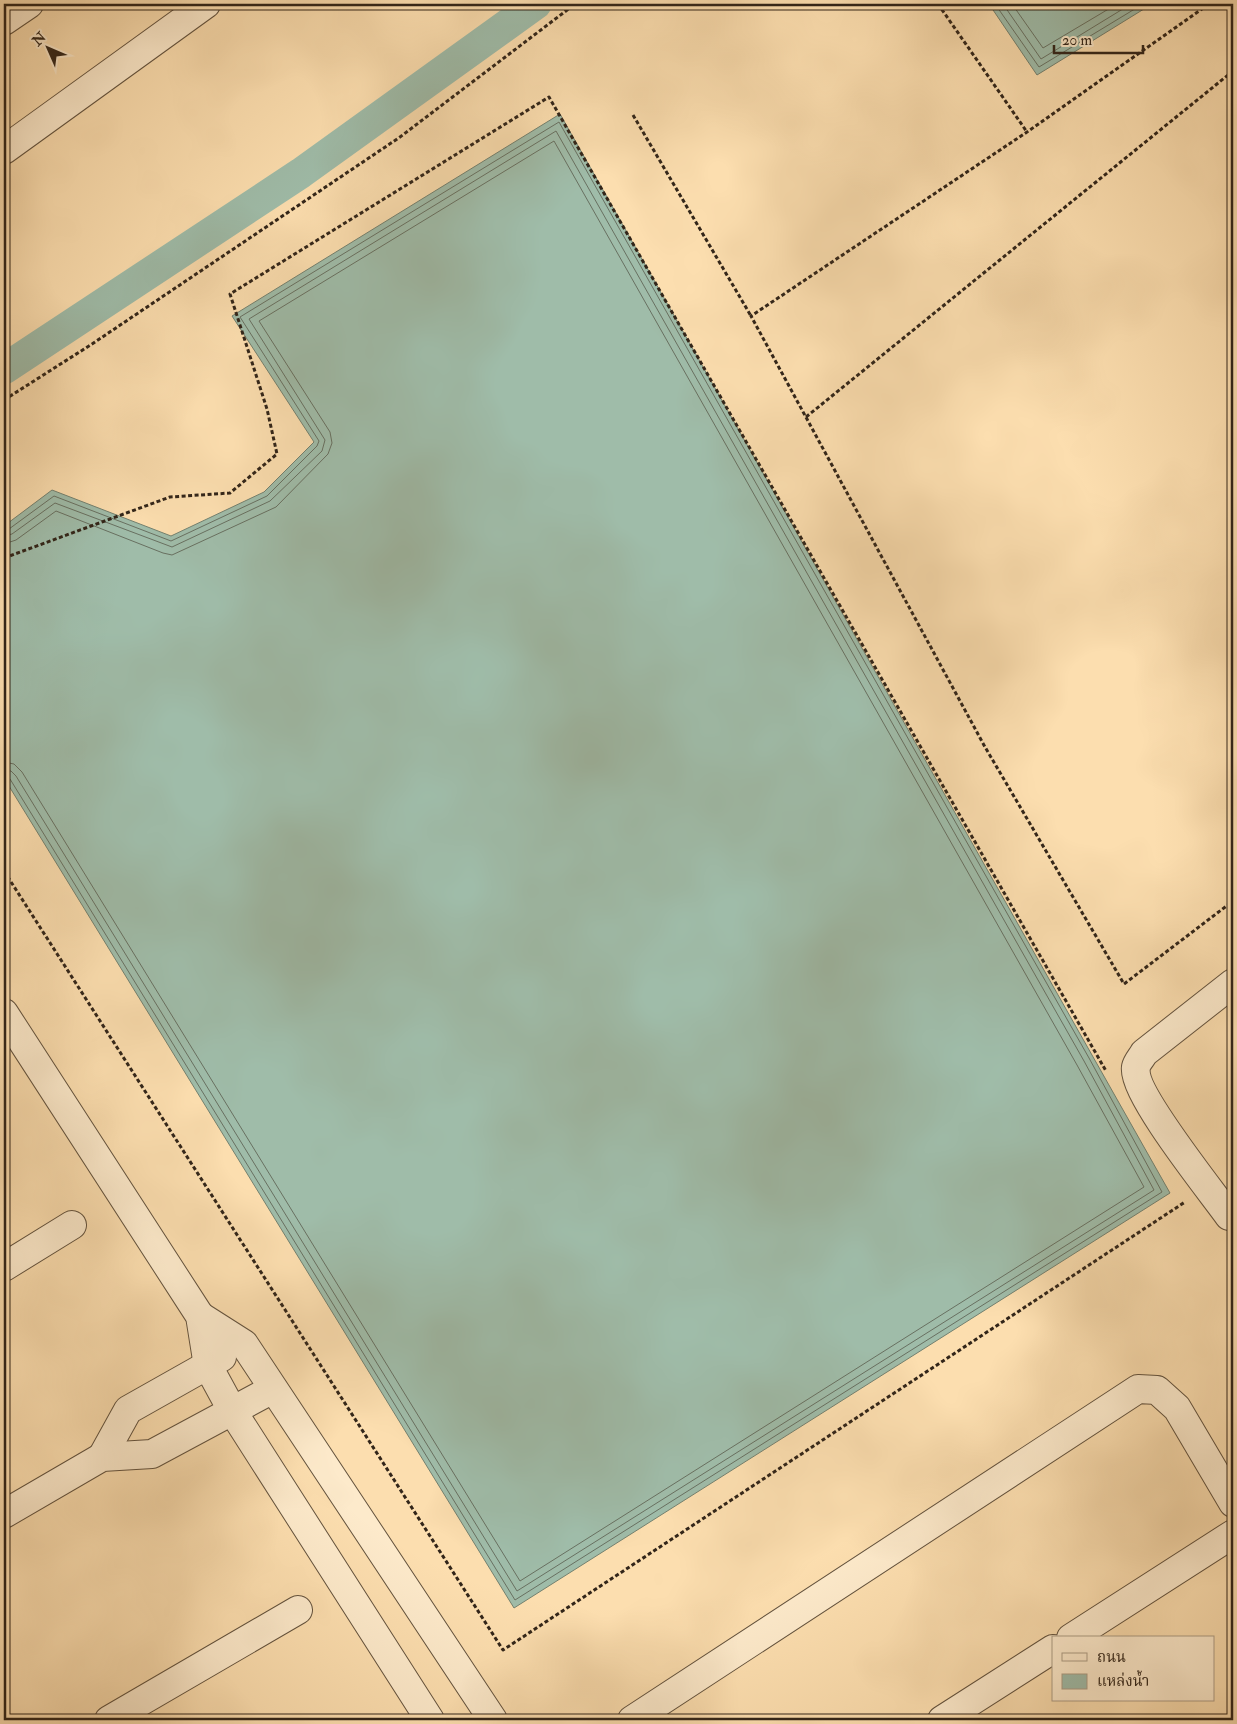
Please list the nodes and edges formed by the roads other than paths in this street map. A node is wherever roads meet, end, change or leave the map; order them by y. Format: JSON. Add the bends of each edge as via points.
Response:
{"nodes":[{"id":1,"x":29,"y":4,"type":"edge"},
{"id":2,"x":206,"y":4,"type":"edge"},
{"id":3,"x":4,"y":21,"type":"edge"},
{"id":4,"x":4,"y":150,"type":"edge"},
{"id":5,"x":1233,"y":983,"type":"edge"},
{"id":6,"x":4,"y":1013,"type":"edge"},
{"id":7,"x":1230,"y":1216,"type":"dead end"},
{"id":8,"x":72,"y":1225,"type":"dead end"},
{"id":9,"x":4,"y":1267,"type":"edge"},
{"id":10,"x":200,"y":1316,"type":"junction"},
{"id":11,"x":244,"y":1344,"type":"junction"},
{"id":12,"x":208,"y":1366,"type":"junction"},
{"id":13,"x":273,"y":1389,"type":"junction"},
{"id":14,"x":232,"y":1412,"type":"junction"},
{"id":15,"x":102,"y":1457,"type":"junction"},
{"id":16,"x":1233,"y":1503,"type":"edge"},
{"id":17,"x":4,"y":1514,"type":"edge"},
{"id":18,"x":1233,"y":1534,"type":"edge"},
{"id":19,"x":298,"y":1610,"type":"dead end"},
{"id":20,"x":1074,"y":1636,"type":"edge"},
{"id":21,"x":1052,"y":1650,"type":"edge"},
{"id":22,"x":110,"y":1720,"type":"edge"},
{"id":23,"x":430,"y":1720,"type":"edge"},
{"id":24,"x":493,"y":1720,"type":"edge"},
{"id":25,"x":632,"y":1720,"type":"edge"},
{"id":26,"x":942,"y":1720,"type":"edge"}],
"edges":[{"from":1,"to":3,"type":"street"},
{"from":2,"to":4,"type":"street"},
{"from":5,"to":7,"type":"street","via":[[1144,1053],[1136,1066],[1137,1077],[1153,1111]]},
{"from":6,"to":10,"type":"street"},
{"from":8,"to":9,"type":"street"},
{"from":10,"to":11,"type":"street"},
{"from":10,"to":12,"type":"street"},
{"from":11,"to":12,"type":"street"},
{"from":11,"to":13,"type":"street"},
{"from":12,"to":14,"type":"street"},
{"from":12,"to":15,"type":"street","via":[[128,1410]]},
{"from":13,"to":14,"type":"street"},
{"from":13,"to":24,"type":"street"},
{"from":14,"to":15,"type":"street","via":[[152,1454]]},
{"from":14,"to":23,"type":"street"},
{"from":15,"to":17,"type":"street"},
{"from":16,"to":25,"type":"street","via":[[1177,1408],[1157,1390],[1138,1389]]},
{"from":18,"to":20,"type":"street"},
{"from":19,"to":22,"type":"street"},
{"from":21,"to":26,"type":"street"}]}
